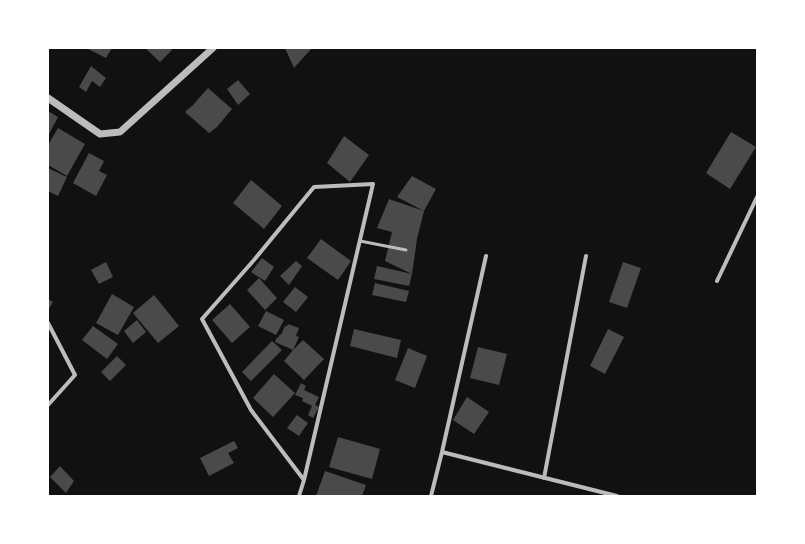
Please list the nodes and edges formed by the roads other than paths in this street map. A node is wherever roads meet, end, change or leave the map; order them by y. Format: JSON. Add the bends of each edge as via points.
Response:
{"nodes":[{"id":1,"x":213,"y":48,"type":"edge"},
{"id":2,"x":48,"y":98,"type":"edge"},
{"id":3,"x":757,"y":197,"type":"edge"},
{"id":4,"x":360,"y":241,"type":"junction"},
{"id":5,"x":406,"y":250,"type":"dead end"},
{"id":6,"x":486,"y":256,"type":"dead end"},
{"id":7,"x":586,"y":256,"type":"dead end"},
{"id":8,"x":717,"y":281,"type":"dead end"},
{"id":9,"x":48,"y":322,"type":"edge"},
{"id":10,"x":48,"y":405,"type":"edge"},
{"id":11,"x":442,"y":452,"type":"junction"},
{"id":12,"x":544,"y":478,"type":"junction"},
{"id":13,"x":304,"y":480,"type":"junction"},
{"id":14,"x":300,"y":496,"type":"edge"},
{"id":15,"x":431,"y":496,"type":"edge"},
{"id":16,"x":617,"y":496,"type":"edge"}],
"edges":[{"from":1,"to":2,"type":"street","via":[[120,132],[100,134]]},
{"from":3,"to":8,"type":"street"},
{"from":4,"to":5,"type":"lane"},
{"from":4,"to":13,"type":"street"},
{"from":4,"to":13,"type":"street","via":[[373,184],[314,187],[202,319],[251,410]]},
{"from":6,"to":11,"type":"street"},
{"from":7,"to":12,"type":"street"},
{"from":9,"to":10,"type":"street","via":[[75,375]]},
{"from":11,"to":12,"type":"street"},
{"from":11,"to":15,"type":"street"},
{"from":12,"to":16,"type":"street"},
{"from":13,"to":14,"type":"street"}]}
